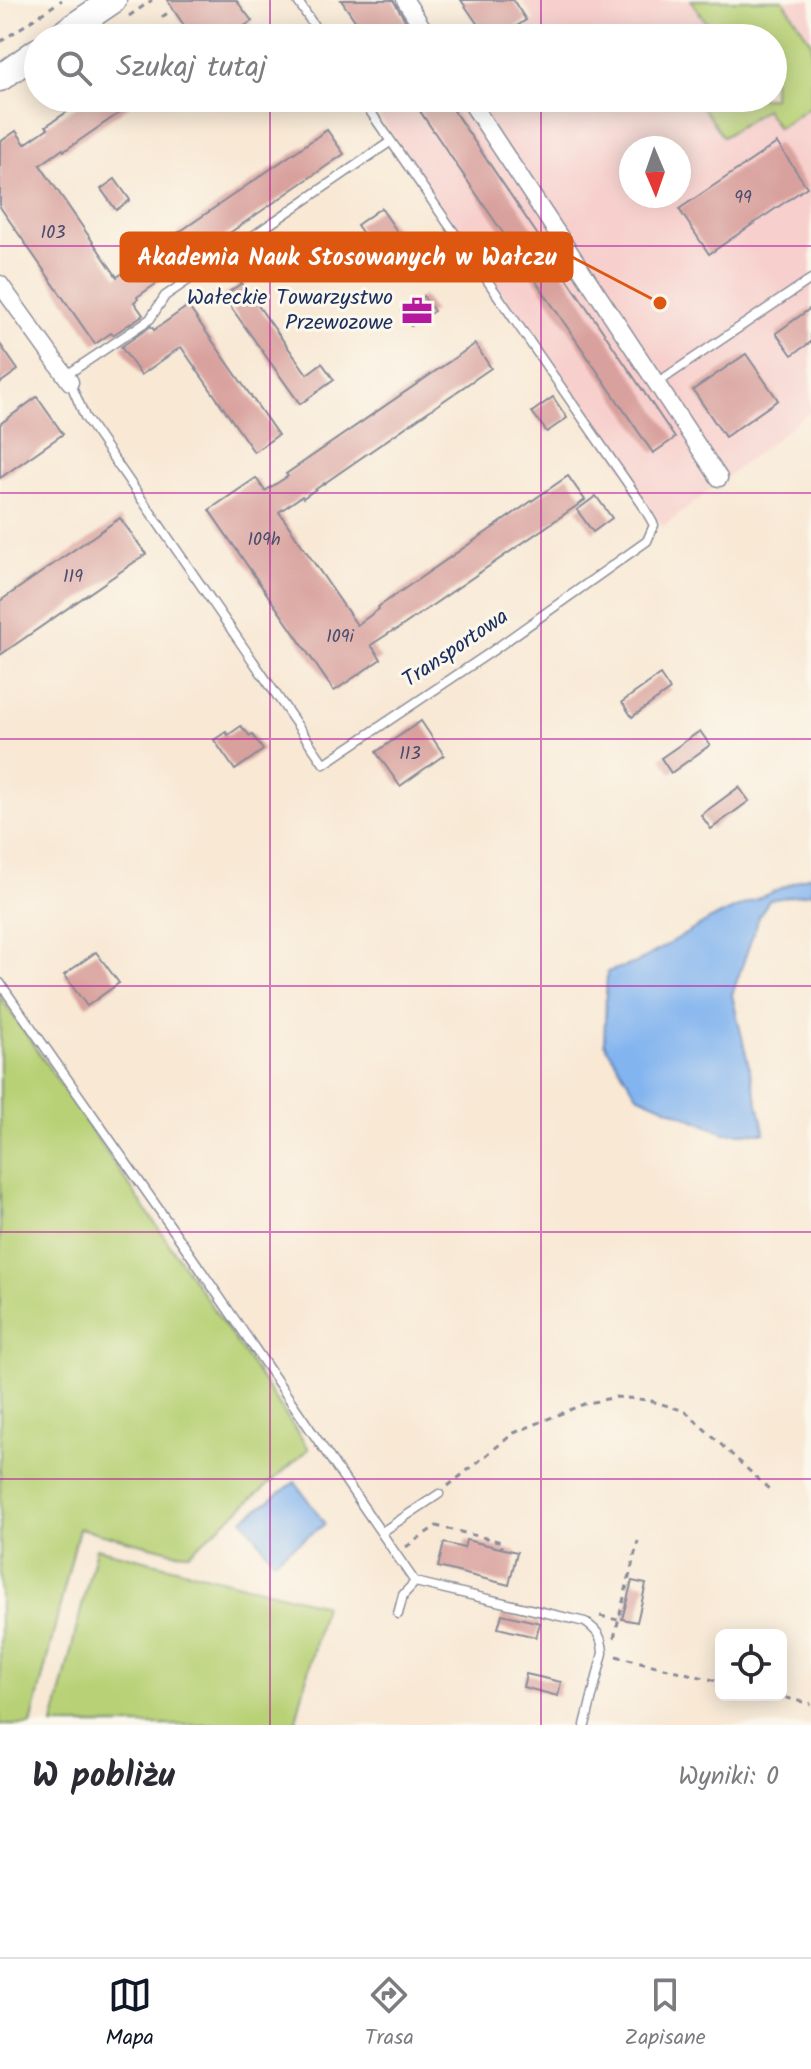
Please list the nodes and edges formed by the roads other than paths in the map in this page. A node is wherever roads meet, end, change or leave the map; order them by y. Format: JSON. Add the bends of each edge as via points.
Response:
{"nodes":[{"id":1,"x":113,"y":0,"type":"edge"},
{"id":2,"x":297,"y":0,"type":"edge"},
{"id":3,"x":405,"y":0,"type":"edge"},
{"id":4,"x":78,"y":24,"type":"edge"},
{"id":5,"x":313,"y":24,"type":"edge"},
{"id":6,"x":420,"y":24,"type":"edge"},
{"id":7,"x":24,"y":61,"type":"edge"},
{"id":8,"x":0,"y":78,"type":"edge"},
{"id":9,"x":370,"y":112,"type":"edge"},
{"id":10,"x":477,"y":112,"type":"edge"},
{"id":11,"x":390,"y":142,"type":"junction"},
{"id":12,"x":811,"y":279,"type":"edge"},
{"id":13,"x":0,"y":284,"type":"edge"},
{"id":14,"x":68,"y":379,"type":"junction"},
{"id":15,"x":657,"y":383,"type":"junction"},
{"id":16,"x":719,"y":478,"type":"dead end"},
{"id":17,"x":0,"y":983,"type":"edge"},
{"id":18,"x":439,"y":1494,"type":"road end"},
{"id":19,"x":382,"y":1532,"type":"junction"},
{"id":20,"x":415,"y":1582,"type":"junction"},
{"id":21,"x":398,"y":1614,"type":"dead end"},
{"id":22,"x":585,"y":1725,"type":"edge"}],
"edges":[{"from":1,"to":4,"type":"main road"},
{"from":2,"to":5,"type":"lane"},
{"from":3,"to":6,"type":"street"},
{"from":7,"to":8,"type":"main road"},
{"from":9,"to":11,"type":"lane","name":"Transportowa"},
{"from":10,"to":15,"type":"street"},
{"from":11,"to":14,"type":"lane","via":[[165,296],[150,319]]},
{"from":11,"to":14,"type":"lane","name":"Transportowa","via":[[642,504],[654,525],[647,541],[324,764],[85,417]]},
{"from":12,"to":15,"type":"lane"},
{"from":13,"to":14,"type":"street","name":"Transportowa"},
{"from":15,"to":16,"type":"street"},
{"from":17,"to":19,"type":"lane"},
{"from":18,"to":19,"type":"lane"},
{"from":19,"to":20,"type":"lane"},
{"from":20,"to":21,"type":"lane","via":[[403,1595]]},
{"from":20,"to":22,"type":"lane","via":[[585,1622],[599,1633],[606,1654]]}]}
